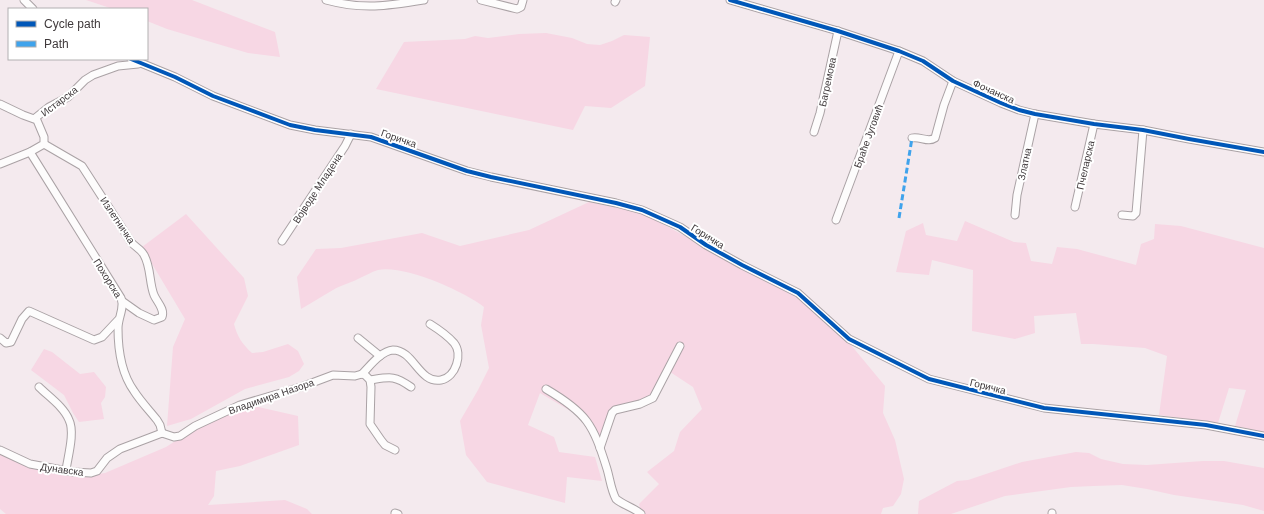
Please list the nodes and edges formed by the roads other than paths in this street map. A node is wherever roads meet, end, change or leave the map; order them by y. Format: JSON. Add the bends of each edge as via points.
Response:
{"nodes":[{"id":1,"x":24,"y":0,"type":"edge"},
{"id":2,"x":326,"y":0,"type":"edge"},
{"id":3,"x":424,"y":0,"type":"edge"},
{"id":4,"x":482,"y":0,"type":"edge"},
{"id":5,"x":523,"y":0,"type":"edge"},
{"id":6,"x":730,"y":0,"type":"edge"},
{"id":7,"x":32,"y":8,"type":"edge"},
{"id":8,"x":838,"y":31,"type":"junction"},
{"id":9,"x":899,"y":50,"type":"junction"},
{"id":10,"x":133,"y":60,"type":"edge"},
{"id":11,"x":140,"y":64,"type":"junction"},
{"id":12,"x":953,"y":81,"type":"junction"},
{"id":13,"x":0,"y":104,"type":"edge"},
{"id":14,"x":1035,"y":114,"type":"junction"},
{"id":15,"x":36,"y":118,"type":"junction"},
{"id":16,"x":1094,"y":124,"type":"junction"},
{"id":17,"x":1143,"y":130,"type":"junction"},
{"id":18,"x":814,"y":132,"type":"dead end"},
{"id":19,"x":351,"y":134,"type":"junction"},
{"id":20,"x":912,"y":138,"type":"dead end"},
{"id":21,"x":44,"y":144,"type":"junction"},
{"id":22,"x":30,"y":152,"type":"junction"},
{"id":23,"x":1264,"y":152,"type":"edge"},
{"id":24,"x":0,"y":164,"type":"edge"},
{"id":25,"x":1075,"y":207,"type":"dead end"},
{"id":26,"x":1015,"y":215,"type":"dead end"},
{"id":27,"x":1122,"y":215,"type":"dead end"},
{"id":28,"x":836,"y":220,"type":"dead end"},
{"id":29,"x":282,"y":241,"type":"dead end"},
{"id":30,"x":122,"y":300,"type":"junction"},
{"id":31,"x":118,"y":320,"type":"junction"},
{"id":32,"x":430,"y":324,"type":"dead end"},
{"id":33,"x":0,"y":338,"type":"edge"},
{"id":34,"x":358,"y":338,"type":"dead end"},
{"id":35,"x":680,"y":346,"type":"dead end"},
{"id":36,"x":380,"y":356,"type":"junction"},
{"id":37,"x":362,"y":374,"type":"junction"},
{"id":38,"x":370,"y":380,"type":"junction"},
{"id":39,"x":39,"y":387,"type":"dead end"},
{"id":40,"x":411,"y":387,"type":"dead end"},
{"id":41,"x":546,"y":389,"type":"dead end"},
{"id":42,"x":162,"y":433,"type":"junction"},
{"id":43,"x":1264,"y":436,"type":"edge"},
{"id":44,"x":600,"y":448,"type":"junction"},
{"id":45,"x":0,"y":450,"type":"edge"},
{"id":46,"x":395,"y":450,"type":"dead end"},
{"id":47,"x":66,"y":470,"type":"junction"},
{"id":48,"x":641,"y":514,"type":"edge"}],
"edges":[{"from":1,"to":7,"type":"street"},
{"from":2,"to":3,"type":"street","via":[[370,7]]},
{"from":4,"to":5,"type":"street","via":[[516,9],[521,7]]},
{"from":6,"to":8,"type":"street","name":"Фочанска"},
{"from":8,"to":9,"type":"street","name":"Фочанска"},
{"from":8,"to":18,"type":"street","name":"Багремова"},
{"from":9,"to":12,"type":"street","name":"Фочанска","via":[[923,61]]},
{"from":9,"to":28,"type":"street","name":"Браће Југовић"},
{"from":10,"to":11,"type":"street","name":"Горичка"},
{"from":11,"to":15,"type":"street","name":"Истарска","via":[[118,66],[93,74],[72,94]]},
{"from":11,"to":19,"type":"street","name":"Горичка","via":[[273,119],[303,128]]},
{"from":12,"to":14,"type":"street","name":"Фочанска","via":[[1001,103]]},
{"from":12,"to":20,"type":"street","via":[[935,138]]},
{"from":13,"to":15,"type":"street","name":"Истарска","via":[[22,115]]},
{"from":14,"to":16,"type":"street","name":"Фочанска"},
{"from":14,"to":26,"type":"street","name":"Златна"},
{"from":15,"to":21,"type":"street","via":[[44,137]]},
{"from":16,"to":17,"type":"street","name":"Фочанска"},
{"from":16,"to":25,"type":"street","name":"Пчеларска"},
{"from":17,"to":23,"type":"street","name":"Фочанска"},
{"from":17,"to":27,"type":"street","via":[[1136,213],[1133,216]]},
{"from":19,"to":29,"type":"street","name":"Војводе Младена"},
{"from":19,"to":43,"type":"street","name":"Горичка","via":[[371,137],[454,167],[491,177],[642,210],[680,227],[742,265],[798,293],[845,337],[929,379],[1044,408],[1206,425]]},
{"from":21,"to":22,"type":"street"},
{"from":21,"to":30,"type":"street","name":"Излетничка","via":[[82,166],[131,242],[145,256],[150,282],[164,314],[154,320],[139,313]]},
{"from":22,"to":24,"type":"street"},
{"from":22,"to":30,"type":"street","name":"Похорска"},
{"from":30,"to":31,"type":"street","name":"Похорска"},
{"from":31,"to":33,"type":"street","via":[[102,337],[94,340],[29,311],[10,342],[6,343]]},
{"from":31,"to":42,"type":"street","name":"Похорска","via":[[120,352],[126,378],[134,392],[158,420]]},
{"from":32,"to":36,"type":"street","via":[[449,338],[458,352],[455,369],[446,378],[429,378],[408,357],[398,351]]},
{"from":34,"to":36,"type":"street"},
{"from":35,"to":44,"type":"street","via":[[654,398],[612,413]]},
{"from":36,"to":37,"type":"street"},
{"from":37,"to":38,"type":"street"},
{"from":37,"to":42,"type":"street","name":"Владимира Назора","via":[[333,375],[240,405],[177,437]]},
{"from":38,"to":40,"type":"street","via":[[390,377]]},
{"from":38,"to":46,"type":"street","via":[[370,424],[385,445]]},
{"from":39,"to":47,"type":"street","via":[[70,420]]},
{"from":41,"to":44,"type":"street","via":[[574,406],[582,414],[592,428]]},
{"from":42,"to":47,"type":"street","name":"Дунавска","via":[[116,452],[107,458],[97,471],[83,473]]},
{"from":44,"to":48,"type":"street","via":[[616,499]]},
{"from":45,"to":47,"type":"street","name":"Дунавска","via":[[30,464]]}]}
